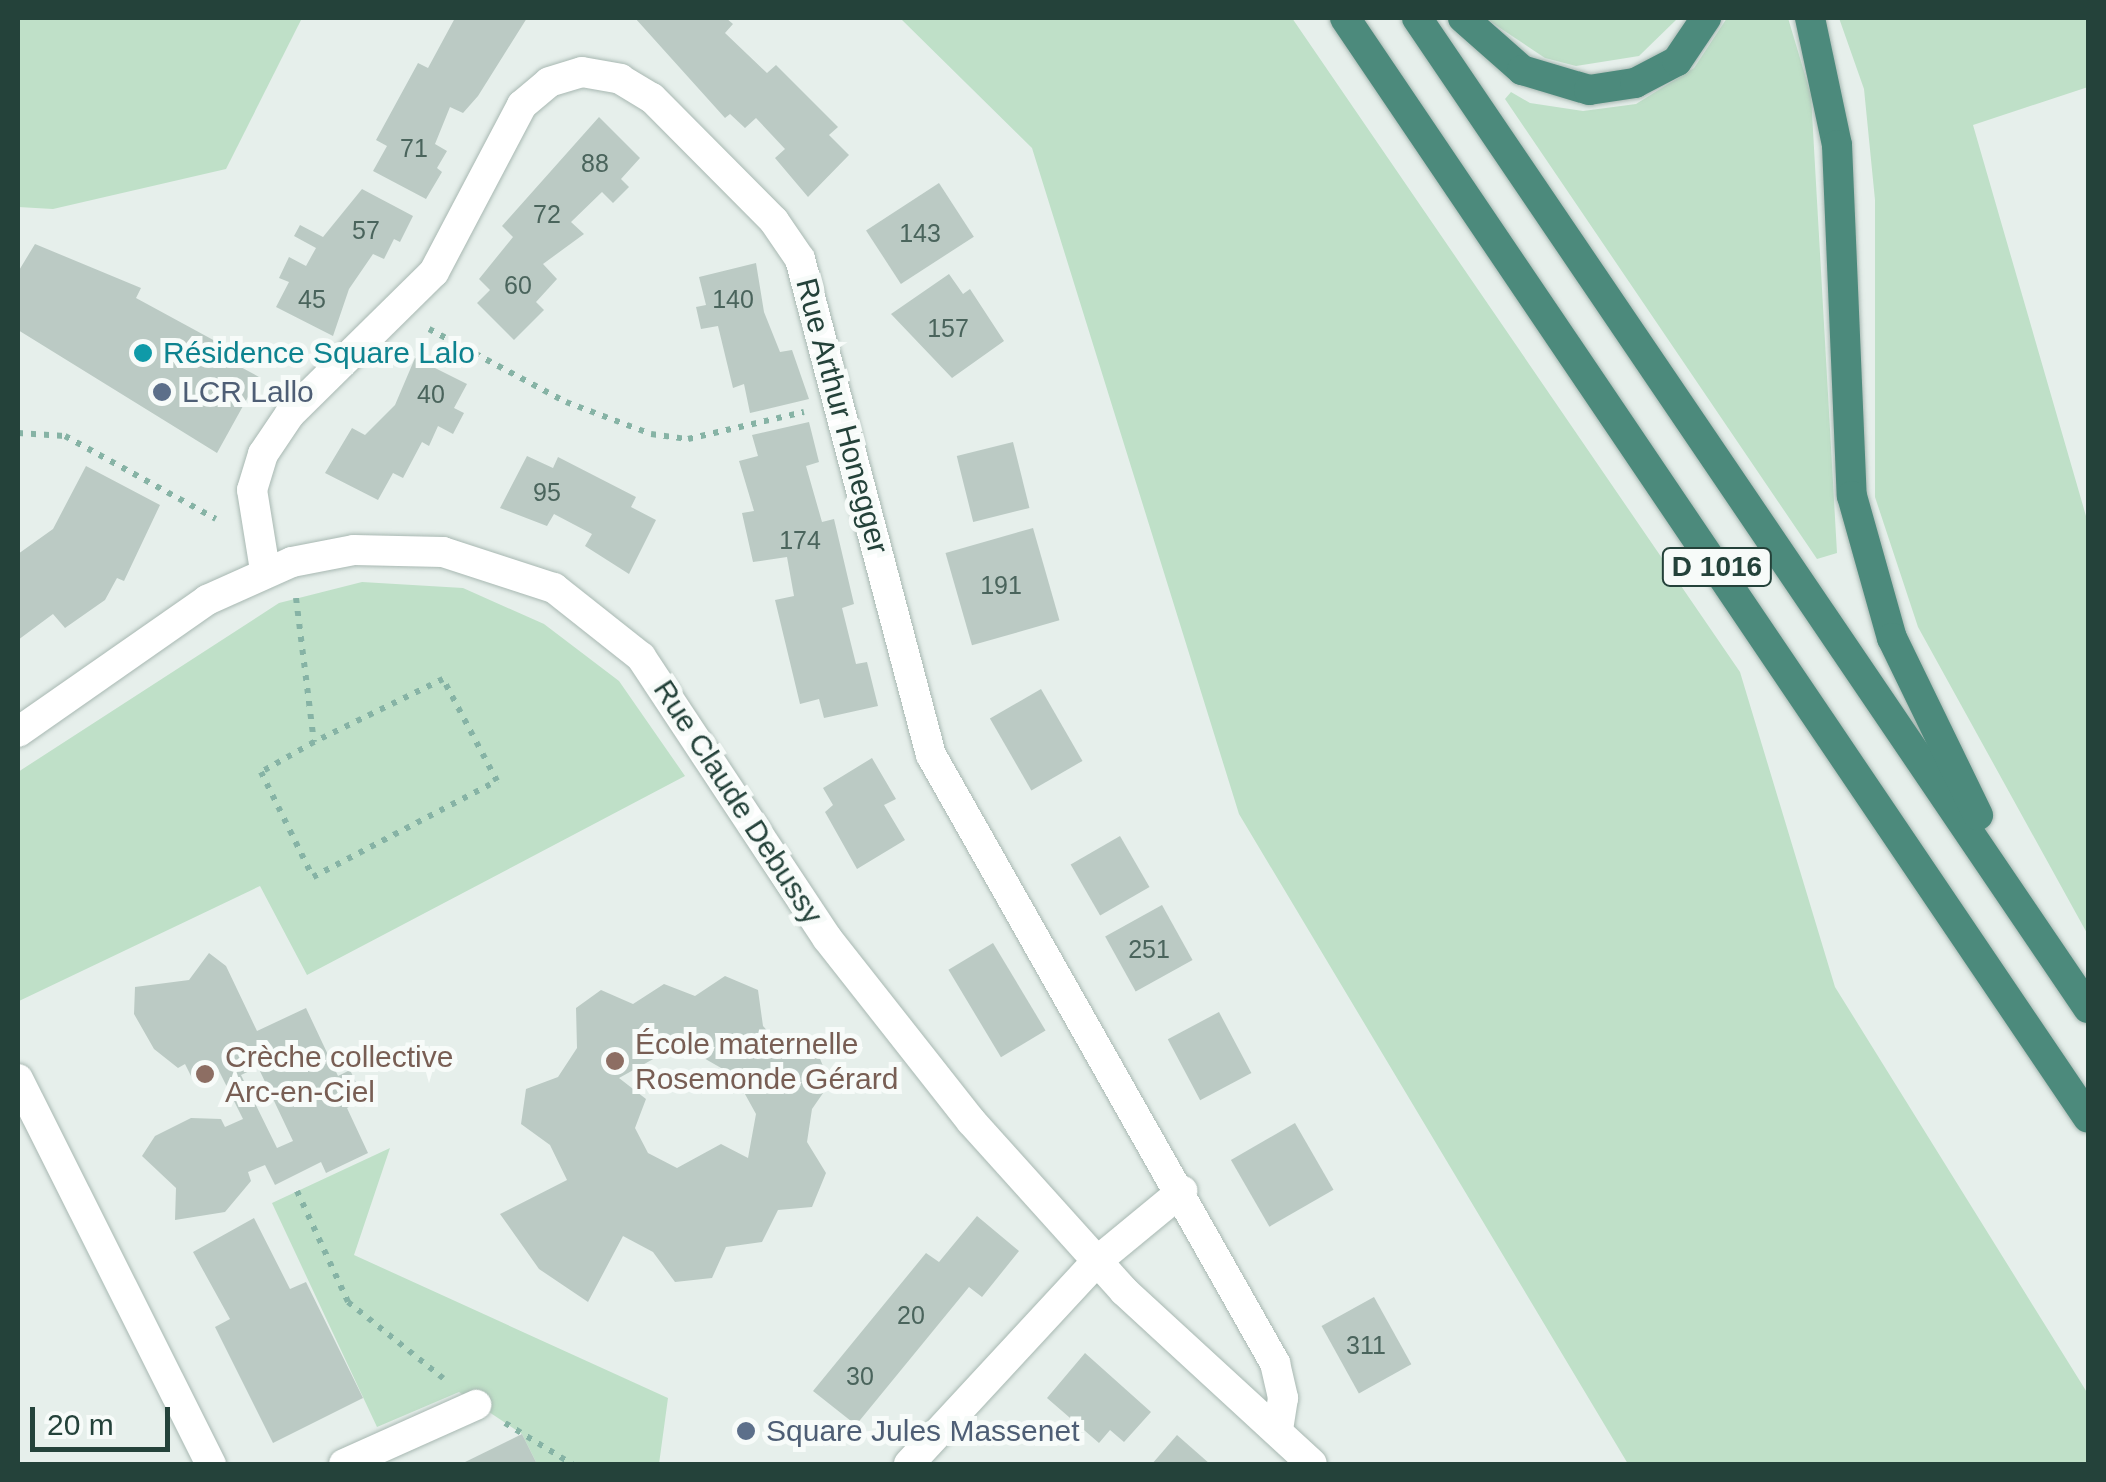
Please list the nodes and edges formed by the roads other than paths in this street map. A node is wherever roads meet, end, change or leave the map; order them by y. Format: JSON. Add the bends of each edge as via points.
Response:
{"nodes":[{"id":1,"x":1345,"y":18,"type":"edge"},
{"id":2,"x":1416,"y":18,"type":"edge"},
{"id":3,"x":1464,"y":18,"type":"edge"},
{"id":4,"x":1706,"y":18,"type":"edge"},
{"id":5,"x":1810,"y":18,"type":"edge"},
{"id":6,"x":278,"y":566,"type":"junction"},
{"id":7,"x":18,"y":732,"type":"edge"},
{"id":8,"x":2042,"y":938,"type":"junction"},
{"id":9,"x":2088,"y":1008,"type":"edge"},
{"id":10,"x":18,"y":1079,"type":"edge"},
{"id":11,"x":2088,"y":1118,"type":"edge"},
{"id":12,"x":1182,"y":1191,"type":"junction"},
{"id":13,"x":1096,"y":1262,"type":"junction"},
{"id":14,"x":476,"y":1404,"type":"road end"},
{"id":15,"x":1278,"y":1431,"type":"junction"},
{"id":16,"x":211,"y":1464,"type":"edge"},
{"id":17,"x":344,"y":1464,"type":"edge"},
{"id":18,"x":908,"y":1464,"type":"edge"},
{"id":19,"x":1312,"y":1464,"type":"edge"}],
"edges":[{"from":1,"to":11,"type":"highway","number":"D 1016"},
{"from":2,"to":8,"type":"highway","number":"D 1016"},
{"from":3,"to":4,"type":"highway","via":[[1522,70],[1589,90],[1635,83],[1677,61]]},
{"from":5,"to":8,"type":"highway","via":[[1838,145],[1848,463],[1862,537],[1910,680]]},
{"from":6,"to":7,"type":"street","name":"Rue Claude Debussy","via":[[207,600]]},
{"from":6,"to":12,"type":"street","name":"Rue Arthur Honegger","via":[[252,490],[264,454],[290,414],[397,312],[445,254],[522,105],[549,82],[598,72],[652,98],[788,239],[812,288],[931,755]]},
{"from":6,"to":13,"type":"street","name":"Rue Claude Debussy","via":[[354,550],[468,557],[554,588],[622,636],[882,1014]]},
{"from":8,"to":9,"type":"highway","number":"D 1016"},
{"from":10,"to":16,"type":"street"},
{"from":12,"to":13,"type":"street"},
{"from":12,"to":15,"type":"street","name":"Rue Arthur Honegger","via":[[1279,1374]]},
{"from":13,"to":15,"type":"street","name":"Rue Claude Debussy"},
{"from":13,"to":18,"type":"street"},
{"from":14,"to":17,"type":"street"},
{"from":15,"to":19,"type":"street","name":"Rue Claude Debussy"}]}
